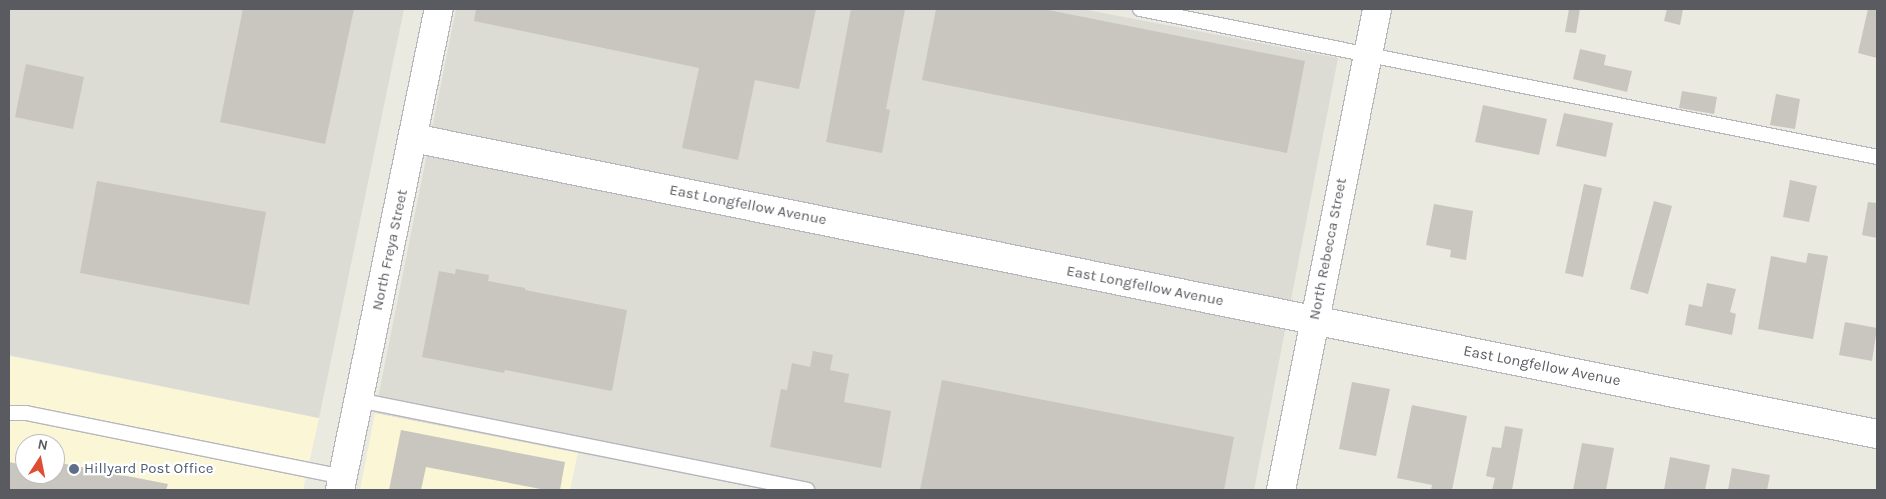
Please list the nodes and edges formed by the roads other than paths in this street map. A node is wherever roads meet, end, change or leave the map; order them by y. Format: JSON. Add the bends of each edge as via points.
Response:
{"nodes":[{"id":1,"x":439,"y":9,"type":"edge"},
{"id":2,"x":1140,"y":9,"type":"edge"},
{"id":3,"x":1377,"y":9,"type":"edge"},
{"id":4,"x":1368,"y":53,"type":"junction"},
{"id":5,"x":413,"y":138,"type":"junction"},
{"id":6,"x":1877,"y":157,"type":"edge"},
{"id":7,"x":1314,"y":320,"type":"junction"},
{"id":8,"x":358,"y":400,"type":"junction"},
{"id":9,"x":9,"y":413,"type":"edge"},
{"id":10,"x":1877,"y":434,"type":"edge"},
{"id":11,"x":341,"y":484,"type":"edge"},
{"id":12,"x":807,"y":490,"type":"edge"},
{"id":13,"x":1281,"y":490,"type":"edge"}],
"edges":[{"from":1,"to":5,"type":"street","name":"North Freya Street"},
{"from":2,"to":4,"type":"lane"},
{"from":3,"to":4,"type":"street","name":"North Rebecca Street"},
{"from":4,"to":6,"type":"lane"},
{"from":4,"to":7,"type":"street","name":"North Rebecca Street"},
{"from":5,"to":7,"type":"street","name":"East Longfellow Avenue"},
{"from":5,"to":8,"type":"street","name":"North Freya Street"},
{"from":7,"to":10,"type":"street","name":"East Longfellow Avenue"},
{"from":7,"to":13,"type":"street","name":"North Rebecca Street"},
{"from":8,"to":11,"type":"street","name":"North Freya Street"},
{"from":8,"to":12,"type":"lane"},
{"from":9,"to":11,"type":"lane","via":[[26,413]]}]}
